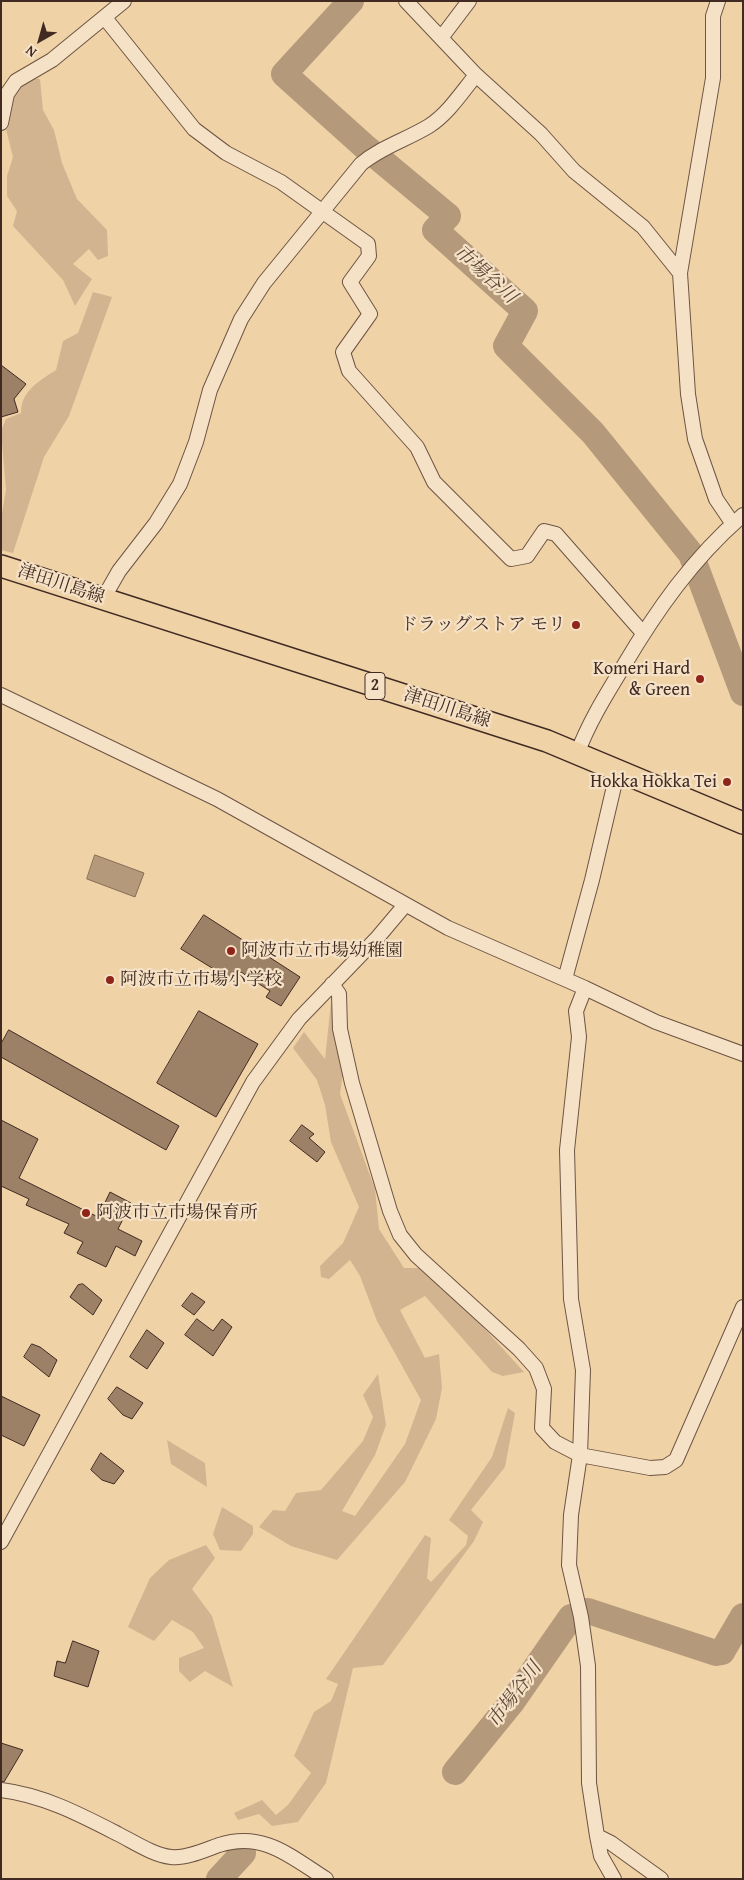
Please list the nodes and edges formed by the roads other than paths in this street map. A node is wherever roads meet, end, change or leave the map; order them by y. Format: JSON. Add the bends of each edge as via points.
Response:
{"nodes":[{"id":1,"x":124,"y":1,"type":"edge"},
{"id":2,"x":406,"y":1,"type":"edge"},
{"id":3,"x":469,"y":1,"type":"edge"},
{"id":4,"x":718,"y":1,"type":"edge"},
{"id":5,"x":105,"y":18,"type":"junction"},
{"id":6,"x":441,"y":38,"type":"junction"},
{"id":7,"x":476,"y":75,"type":"junction"},
{"id":8,"x":1,"y":123,"type":"edge"},
{"id":9,"x":322,"y":212,"type":"junction"},
{"id":10,"x":680,"y":273,"type":"junction"},
{"id":11,"x":739,"y":522,"type":"edge"},
{"id":12,"x":1,"y":566,"type":"edge"},
{"id":13,"x":104,"y":599,"type":"junction"},
{"id":14,"x":643,"y":633,"type":"junction"},
{"id":15,"x":1,"y":695,"type":"edge"},
{"id":16,"x":577,"y":754,"type":"junction"},
{"id":17,"x":620,"y":771,"type":"junction"},
{"id":18,"x":743,"y":823,"type":"edge"},
{"id":19,"x":405,"y":904,"type":"junction"},
{"id":20,"x":565,"y":979,"type":"junction"},
{"id":21,"x":332,"y":984,"type":"junction"},
{"id":22,"x":585,"y":988,"type":"junction"},
{"id":23,"x":743,"y":1054,"type":"edge"},
{"id":24,"x":743,"y":1307,"type":"edge"},
{"id":25,"x":580,"y":1456,"type":"junction"},
{"id":26,"x":1,"y":1542,"type":"edge"},
{"id":27,"x":1,"y":1790,"type":"edge"},
{"id":28,"x":596,"y":1836,"type":"junction"},
{"id":29,"x":320,"y":1877,"type":"edge"},
{"id":30,"x":614,"y":1879,"type":"edge"},
{"id":31,"x":661,"y":1879,"type":"edge"}],
"edges":[{"from":1,"to":5,"type":"street"},
{"from":2,"to":6,"type":"street"},
{"from":3,"to":6,"type":"street"},
{"from":4,"to":10,"type":"street","via":[[713,16],[713,78]]},
{"from":5,"to":8,"type":"street","via":[[52,60],[16,81],[6,94]]},
{"from":5,"to":9,"type":"street","via":[[194,129],[213,145],[281,182]]},
{"from":6,"to":7,"type":"street"},
{"from":7,"to":9,"type":"street","via":[[453,105],[430,126],[360,164]]},
{"from":7,"to":10,"type":"street","via":[[541,134],[574,171],[643,227]]},
{"from":9,"to":13,"type":"street","via":[[264,283],[241,319],[210,390],[180,484],[156,523],[119,571]]},
{"from":9,"to":14,"type":"street","via":[[368,244],[369,256],[350,282],[370,314],[343,352],[349,371],[417,447],[434,482],[510,559],[527,556],[544,532],[556,534]]},
{"from":10,"to":11,"type":"street","via":[[688,394],[695,439],[716,499]]},
{"from":11,"to":14,"type":"street","via":[[694,562]]},
{"from":12,"to":13,"type":"main road","name":"津田川島線","number":"2"},
{"from":13,"to":16,"type":"main road","name":"津田川島線","number":"2","via":[[547,741]]},
{"from":14,"to":16,"type":"street","via":[[589,724]]},
{"from":15,"to":19,"type":"street","via":[[217,799]]},
{"from":16,"to":17,"type":"main road","name":"津田川島線","number":"2"},
{"from":17,"to":18,"type":"main road","name":"津田川島線","number":"2"},
{"from":17,"to":20,"type":"street"},
{"from":19,"to":20,"type":"street","via":[[448,928]]},
{"from":19,"to":21,"type":"street"},
{"from":20,"to":22,"type":"street"},
{"from":21,"to":25,"type":"street","via":[[338,994],[340,1029],[352,1083],[400,1235],[536,1368],[544,1390],[542,1428],[555,1442]]},
{"from":21,"to":26,"type":"street","via":[[298,1019],[253,1082]]},
{"from":22,"to":23,"type":"street","via":[[656,1022]]},
{"from":22,"to":25,"type":"street","via":[[576,1011],[579,1037],[567,1150],[571,1299],[583,1370]]},
{"from":24,"to":25,"type":"street","via":[[676,1460],[666,1467],[650,1468]]},
{"from":25,"to":28,"type":"street","via":[[571,1515],[569,1565],[588,1666],[589,1783]]},
{"from":27,"to":29,"type":"street","via":[[23,1793],[82,1816],[143,1847],[171,1857],[235,1840],[261,1841]]},
{"from":28,"to":30,"type":"street","via":[[601,1856]]},
{"from":28,"to":31,"type":"street"}]}
